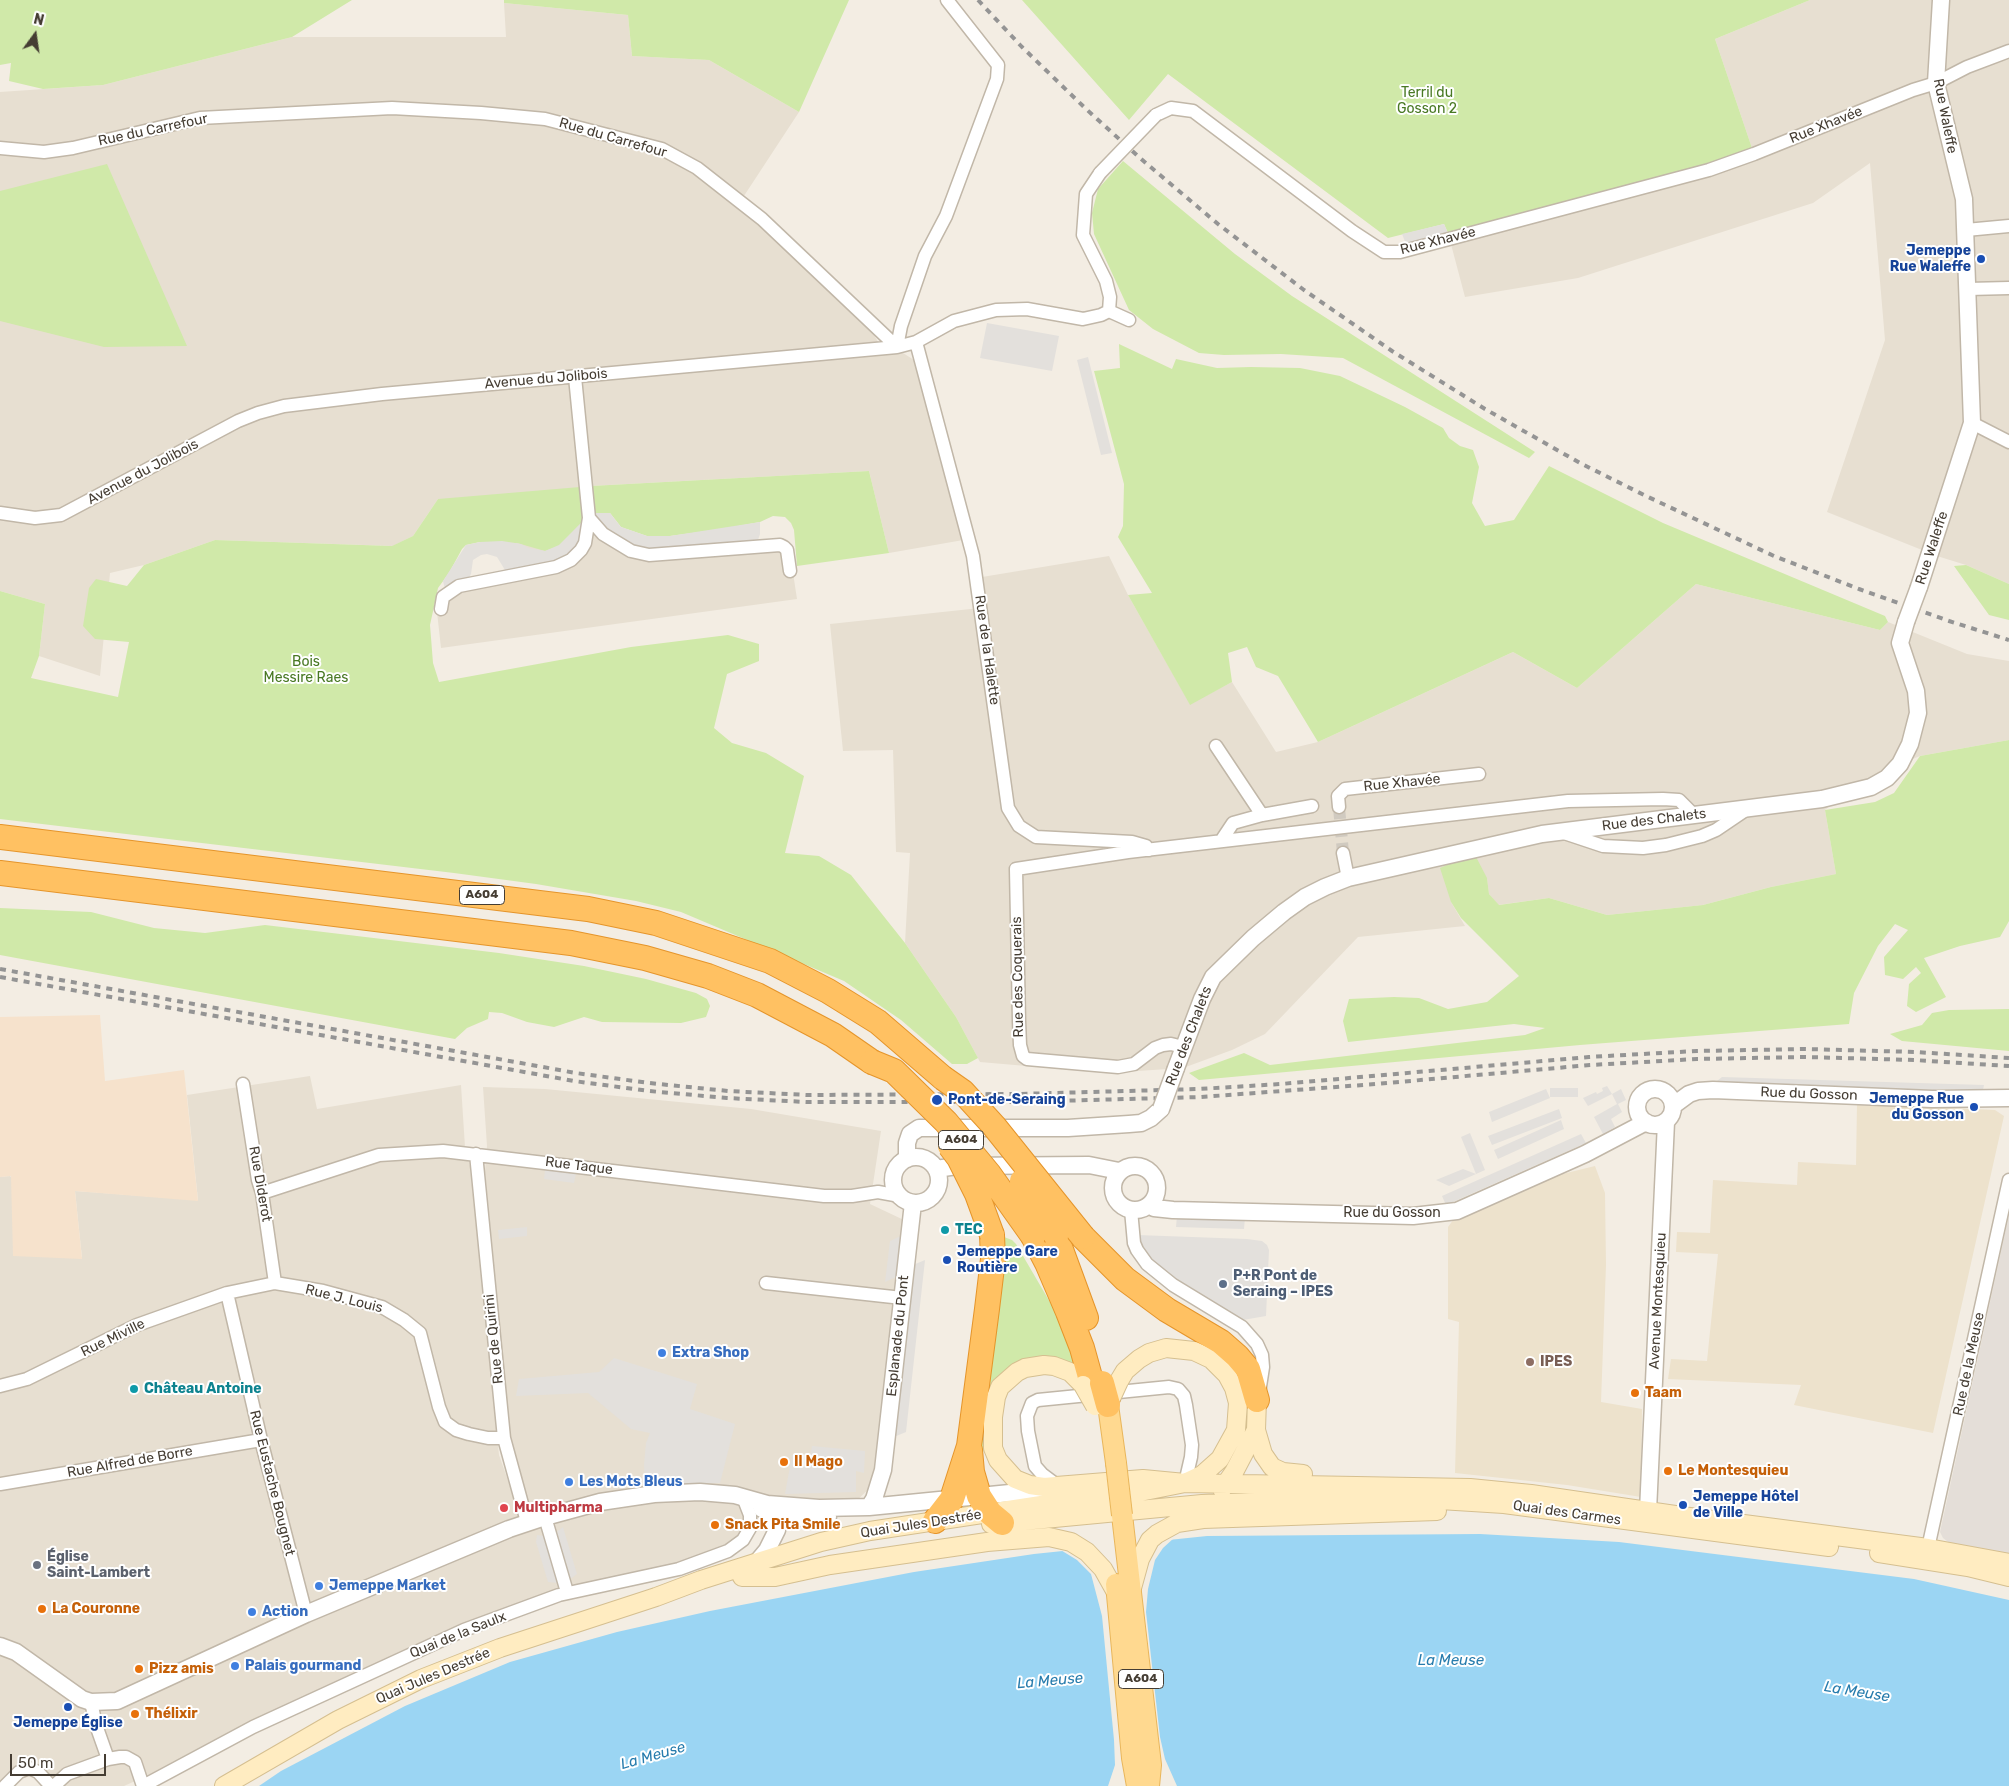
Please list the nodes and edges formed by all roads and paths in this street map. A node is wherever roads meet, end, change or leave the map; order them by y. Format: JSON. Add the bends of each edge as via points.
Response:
{"nodes":[{"id":1,"x":947,"y":0,"type":"edge"},
{"id":2,"x":1941,"y":0,"type":"edge"},
{"id":3,"x":2009,"y":52,"type":"edge"},
{"id":4,"x":1936,"y":83,"type":"junction"},
{"id":5,"x":0,"y":148,"type":"edge"},
{"id":6,"x":2009,"y":226,"type":"edge"},
{"id":7,"x":1966,"y":230,"type":"junction"},
{"id":8,"x":2009,"y":288,"type":"edge"},
{"id":9,"x":1968,"y":289,"type":"junction"},
{"id":10,"x":1109,"y":311,"type":"junction"},
{"id":11,"x":1129,"y":320,"type":"dead end"},
{"id":12,"x":916,"y":342,"type":"junction"},
{"id":13,"x":897,"y":347,"type":"junction"},
{"id":14,"x":575,"y":377,"type":"junction"},
{"id":15,"x":1972,"y":422,"type":"junction"},
{"id":16,"x":2009,"y":442,"type":"edge"},
{"id":17,"x":0,"y":513,"type":"edge"},
{"id":18,"x":588,"y":518,"type":"junction"},
{"id":19,"x":790,"y":572,"type":"dead end"},
{"id":20,"x":441,"y":609,"type":"dead end"},
{"id":21,"x":1216,"y":746,"type":"dead end"},
{"id":22,"x":1479,"y":774,"type":"dead end"},
{"id":23,"x":1870,"y":787,"type":"joint"},
{"id":24,"x":1312,"y":806,"type":"dead end"},
{"id":25,"x":1339,"y":807,"type":"tunnel mouth"},
{"id":26,"x":1747,"y":808,"type":"junction"},
{"id":27,"x":1262,"y":815,"type":"junction"},
{"id":28,"x":1694,"y":815,"type":"junction"},
{"id":29,"x":1561,"y":832,"type":"junction"},
{"id":30,"x":0,"y":837,"type":"edge"},
{"id":31,"x":1221,"y":841,"type":"junction"},
{"id":32,"x":1149,"y":850,"type":"junction"},
{"id":33,"x":1343,"y":853,"type":"tunnel mouth"},
{"id":34,"x":0,"y":874,"type":"edge"},
{"id":35,"x":1348,"y":878,"type":"junction"},
{"id":36,"x":1183,"y":1047,"type":"junction"},
{"id":37,"x":872,"y":1062,"type":"junction"},
{"id":38,"x":935,"y":1071,"type":"junction"},
{"id":39,"x":244,"y":1084,"type":"dead end"},
{"id":40,"x":2009,"y":1098,"type":"edge"},
{"id":41,"x":1674,"y":1105,"type":"junction"},
{"id":42,"x":1646,"y":1122,"type":"junction"},
{"id":43,"x":1666,"y":1122,"type":"junction"},
{"id":44,"x":476,"y":1154,"type":"junction"},
{"id":45,"x":907,"y":1159,"type":"junction"},
{"id":46,"x":936,"y":1169,"type":"junction"},
{"id":47,"x":1119,"y":1171,"type":"junction"},
{"id":48,"x":2009,"y":1180,"type":"edge"},
{"id":49,"x":262,"y":1192,"type":"junction"},
{"id":50,"x":906,"y":1199,"type":"junction"},
{"id":51,"x":1149,"y":1205,"type":"junction"},
{"id":52,"x":1131,"y":1210,"type":"junction"},
{"id":53,"x":1044,"y":1236,"type":"junction"},
{"id":54,"x":275,"y":1283,"type":"junction"},
{"id":55,"x":766,"y":1283,"type":"dead end"},
{"id":56,"x":227,"y":1293,"type":"junction"},
{"id":57,"x":902,"y":1298,"type":"junction"},
{"id":58,"x":0,"y":1386,"type":"edge"},
{"id":59,"x":1100,"y":1390,"type":"junction"},
{"id":60,"x":1257,"y":1400,"type":"junction"},
{"id":61,"x":1256,"y":1430,"type":"junction"},
{"id":62,"x":504,"y":1438,"type":"junction"},
{"id":63,"x":261,"y":1440,"type":"junction"},
{"id":64,"x":969,"y":1446,"type":"junction"},
{"id":65,"x":1228,"y":1482,"type":"junction"},
{"id":66,"x":1185,"y":1483,"type":"junction"},
{"id":67,"x":0,"y":1484,"type":"edge"},
{"id":68,"x":1058,"y":1486,"type":"junction"},
{"id":69,"x":1370,"y":1486,"type":"junction"},
{"id":70,"x":1135,"y":1493,"type":"joint"},
{"id":71,"x":743,"y":1497,"type":"junction"},
{"id":72,"x":952,"y":1499,"type":"junction"},
{"id":73,"x":1202,"y":1504,"type":"junction"},
{"id":74,"x":877,"y":1506,"type":"junction"},
{"id":75,"x":819,"y":1508,"type":"junction"},
{"id":76,"x":990,"y":1510,"type":"junction"},
{"id":77,"x":1648,"y":1511,"type":"junction"},
{"id":78,"x":1567,"y":1512,"type":"junction"},
{"id":79,"x":1117,"y":1514,"type":"junction"},
{"id":80,"x":545,"y":1517,"type":"junction"},
{"id":81,"x":935,"y":1521,"type":"junction"},
{"id":82,"x":527,"y":1522,"type":"junction"},
{"id":83,"x":782,"y":1524,"type":"junction"},
{"id":84,"x":1928,"y":1548,"type":"junction"},
{"id":85,"x":757,"y":1562,"type":"junction"},
{"id":86,"x":2009,"y":1563,"type":"edge"},
{"id":87,"x":742,"y":1577,"type":"junction"},
{"id":88,"x":2009,"y":1577,"type":"edge"},
{"id":89,"x":567,"y":1592,"type":"junction"},
{"id":90,"x":1124,"y":1594,"type":"junction"},
{"id":91,"x":656,"y":1597,"type":"junction"},
{"id":92,"x":306,"y":1614,"type":"junction"},
{"id":93,"x":0,"y":1646,"type":"edge"},
{"id":94,"x":91,"y":1702,"type":"junction"},
{"id":95,"x":108,"y":1759,"type":"junction"},
{"id":96,"x":1142,"y":1762,"type":"junction"},
{"id":97,"x":5,"y":1786,"type":"edge"},
{"id":98,"x":53,"y":1786,"type":"edge"},
{"id":99,"x":143,"y":1786,"type":"edge"},
{"id":100,"x":224,"y":1786,"type":"edge"},
{"id":101,"x":1123,"y":1786,"type":"edge"},
{"id":102,"x":1138,"y":1786,"type":"edge"},
{"id":103,"x":1149,"y":1786,"type":"edge"},
{"id":104,"x":1162,"y":1786,"type":"edge"}],
"edges":[{"from":1,"to":13,"type":"street","via":[[998,65],[997,78],[946,216],[925,256]]},
{"from":2,"to":4,"type":"street","name":"Rue Waleffe"},
{"from":3,"to":4,"type":"street","name":"Rue Xhavée","via":[[1967,67]]},
{"from":4,"to":7,"type":"street","name":"Rue Waleffe","via":[[1964,199]]},
{"from":4,"to":10,"type":"street","name":"Rue Xhavée","bridge":true,"via":[[1709,170],[1400,252],[1384,252],[1352,231],[1193,111],[1171,108],[1156,115],[1100,173],[1086,194],[1083,235],[1106,281]]},
{"from":5,"to":13,"type":"street","name":"Rue du Carrefour","via":[[44,152],[73,148],[200,118],[392,108],[545,119],[662,149],[697,168],[762,219]]},
{"from":6,"to":7,"type":"street"},
{"from":7,"to":9,"type":"street","name":"Rue Waleffe"},
{"from":8,"to":9,"type":"street"},
{"from":9,"to":15,"type":"street","name":"Rue Waleffe"},
{"from":10,"to":11,"type":"street"},
{"from":10,"to":12,"type":"street","name":"Avenue du Jolibois","via":[[1082,319],[1027,309],[996,310],[954,321]]},
{"from":12,"to":13,"type":"street","name":"Avenue du Jolibois"},
{"from":12,"to":32,"type":"street","name":"Rue de la Halette","via":[[973,556],[1008,808],[1019,826],[1036,837],[1132,842]]},
{"from":13,"to":14,"type":"street","name":"Avenue du Jolibois"},
{"from":14,"to":17,"type":"street","name":"Avenue du Jolibois","via":[[284,406],[238,421],[61,515],[35,518]]},
{"from":14,"to":18,"type":"street"},
{"from":15,"to":16,"type":"street"},
{"from":15,"to":23,"type":"street","name":"Rue Waleffe","bridge":true,"via":[[1900,642],[1916,690],[1918,714],[1910,744],[1900,764],[1887,778]]},
{"from":18,"to":19,"type":"street","via":[[611,541],[641,554],[780,545],[787,550]]},
{"from":18,"to":20,"type":"street","via":[[585,542],[571,560],[556,567],[459,586],[443,598]]},
{"from":21,"to":27,"type":"street"},
{"from":22,"to":25,"type":"street","name":"Rue Xhavée","via":[[1346,789],[1338,796]]},
{"from":23,"to":26,"type":"street","name":"Rue des Chalets","via":[[1822,799]]},
{"from":24,"to":27,"type":"street"},
{"from":26,"to":28,"type":"street","name":"Rue des Chalets"},
{"from":26,"to":29,"type":"street","name":"Rue des Chalets","via":[[1702,836],[1643,848],[1602,846]]},
{"from":27,"to":31,"type":"street","via":[[1233,824]]},
{"from":28,"to":29,"type":"street","name":"Rue des Chalets"},
{"from":28,"to":31,"type":"street","via":[[1679,800],[1663,798],[1568,801]]},
{"from":29,"to":35,"type":"street","name":"Rue des Chalets"},
{"from":30,"to":38,"type":"highway","number":"A604","via":[[588,908],[656,923],[770,961],[828,990],[878,1022]]},
{"from":31,"to":32,"type":"street"},
{"from":32,"to":36,"type":"street","name":"Rue des Coquerais","via":[[1016,869],[1021,1052],[1027,1059],[1127,1066],[1163,1045]]},
{"from":33,"to":35,"type":"street"},
{"from":34,"to":37,"type":"highway","number":"A604","via":[[571,942],[646,958],[708,976],[756,995],[833,1035]]},
{"from":35,"to":36,"type":"street","name":"Rue des Chalets","via":[[1291,907],[1223,965],[1206,988]]},
{"from":36,"to":45,"type":"street","name":"Rue des Chalets","bridge":true,"via":[[1161,1110],[1141,1123],[1068,1128],[919,1128],[910,1134]]},
{"from":37,"to":53,"type":"highway","number":"A604","bridge":true,"via":[[894,1072],[946,1122]]},
{"from":37,"to":64,"type":"highway","bridge":true,"via":[[942,1135],[959,1158],[978,1194],[992,1235],[988,1309]]},
{"from":38,"to":53,"type":"highway","number":"A604","bridge":true,"via":[[1020,1177]]},
{"from":38,"to":60,"type":"highway","bridge":true,"via":[[963,1092],[1083,1237],[1126,1279],[1237,1356],[1248,1369]]},
{"from":39,"to":49,"type":"street","name":"Rue Diderot"},
{"from":40,"to":41,"type":"street","name":"Rue du Gosson","via":[[1932,1099],[1714,1090],[1689,1094]]},
{"from":41,"to":42,"type":"street","via":[[1662,1090],[1644,1093],[1638,1110]]},
{"from":41,"to":43,"type":"street"},
{"from":42,"to":43,"type":"street","name":"Rue du Gosson","via":[[1659,1125]]},
{"from":42,"to":51,"type":"street","name":"Rue du Gosson","via":[[1585,1154],[1457,1212],[1414,1216],[1174,1210]]},
{"from":43,"to":77,"type":"street","name":"Avenue Montesquieu"},
{"from":44,"to":49,"type":"street","name":"Rue Taque","via":[[443,1151],[379,1155]]},
{"from":44,"to":50,"type":"street","name":"Rue Taque","via":[[798,1193],[838,1196],[878,1192]]},
{"from":44,"to":62,"type":"street","name":"Rue de Quirini"},
{"from":45,"to":46,"type":"street","via":[[927,1159]]},
{"from":45,"to":50,"type":"street","name":"Esplanade du Pont","via":[[894,1172],[893,1185]]},
{"from":46,"to":47,"type":"street","via":[[1089,1165]]},
{"from":46,"to":50,"type":"street","via":[[938,1186],[929,1199],[921,1202]]},
{"from":47,"to":51,"type":"street","via":[[1139,1165],[1152,1172],[1157,1186]]},
{"from":47,"to":52,"type":"street","via":[[1113,1182],[1113,1195],[1118,1203]]},
{"from":48,"to":84,"type":"street","name":"Rue de la Meuse"},
{"from":49,"to":54,"type":"street","name":"Rue Diderot"},
{"from":50,"to":57,"type":"street","name":"Esplanade du Pont"},
{"from":51,"to":52,"type":"street"},
{"from":52,"to":60,"type":"street","via":[[1134,1242],[1146,1264],[1173,1285],[1242,1327],[1257,1344],[1263,1367]]},
{"from":53,"to":59,"type":"highway","number":"A604","via":[[1047,1263]]},
{"from":54,"to":56,"type":"street","name":"Rue J. Louis"},
{"from":54,"to":62,"type":"street","name":"Rue J. Louis","via":[[382,1306],[404,1320],[420,1333],[445,1422],[469,1434]]},
{"from":55,"to":57,"type":"street"},
{"from":56,"to":58,"type":"street","name":"Rue Miville","via":[[137,1325],[26,1379]]},
{"from":56,"to":63,"type":"street","name":"Rue Eustache Bougnet"},
{"from":57,"to":74,"type":"street","name":"Esplanade du Pont","via":[[883,1470],[874,1499]]},
{"from":59,"to":66,"type":"main road","via":[[1139,1358],[1166,1348],[1183,1348],[1203,1354],[1217,1364],[1234,1388],[1238,1403],[1236,1430],[1215,1466]]},
{"from":59,"to":68,"type":"main road","via":[[1054,1366],[1025,1368],[1000,1387],[992,1435],[998,1460],[1024,1484]]},
{"from":59,"to":79,"type":"main road","number":"A604","bridge":true},
{"from":60,"to":61,"type":"main road"},
{"from":61,"to":65,"type":"main road"},
{"from":61,"to":69,"type":"main road","via":[[1263,1454],[1272,1467],[1283,1472]]},
{"from":62,"to":82,"type":"street","name":"Rue de Quirini"},
{"from":63,"to":67,"type":"street","name":"Rue Alfred de Borre"},
{"from":63,"to":92,"type":"street","name":"Rue Eustache Bougnet"},
{"from":64,"to":72,"type":"highway"},
{"from":64,"to":76,"type":"highway","via":[[972,1472]]},
{"from":65,"to":66,"type":"main road","name":"Quai des Carmes"},
{"from":65,"to":69,"type":"main road","name":"Quai des Carmes"},
{"from":65,"to":73,"type":"main road","via":[[1215,1497]]},
{"from":66,"to":68,"type":"main road","via":[[1143,1479]]},
{"from":66,"to":68,"type":"street","via":[[1192,1457],[1186,1405],[1178,1389],[1169,1387],[1032,1403],[1027,1416],[1035,1466]]},
{"from":66,"to":70,"type":"main road","name":"Quai des Carmes"},
{"from":69,"to":77,"type":"main road","name":"Quai des Carmes","via":[[1470,1488]]},
{"from":70,"to":76,"type":"main road","name":"Quai Jules Destrée"},
{"from":71,"to":75,"type":"street","via":[[767,1504]]},
{"from":71,"to":80,"type":"street","via":[[700,1492],[654,1494],[600,1502]]},
{"from":71,"to":83,"type":"street"},
{"from":71,"to":89,"type":"street","name":"Quai de la Saulx","via":[[750,1515],[750,1528],[733,1548],[679,1569]]},
{"from":72,"to":74,"type":"street"},
{"from":72,"to":76,"type":"street"},
{"from":72,"to":81,"type":"highway"},
{"from":73,"to":78,"type":"main road","name":"Quai des Carmes","via":[[1424,1499]]},
{"from":73,"to":79,"type":"main road","name":"Quai des Carmes"},
{"from":74,"to":75,"type":"street"},
{"from":74,"to":83,"type":"street","via":[[866,1515]]},
{"from":75,"to":83,"type":"street"},
{"from":76,"to":79,"type":"main road","name":"Quai Jules Destrée"},
{"from":76,"to":81,"type":"main road","name":"Quai Jules Destrée"},
{"from":76,"to":87,"type":"main road","name":"Quai Jules Destrée","via":[[788,1561]]},
{"from":77,"to":84,"type":"main road","name":"Quai des Carmes"},
{"from":78,"to":88,"type":"main road","name":"Quai des Carmes","via":[[1876,1553],[1968,1567]]},
{"from":78,"to":90,"type":"main road","via":[[1545,1515],[1427,1511],[1204,1519],[1177,1523],[1150,1540]]},
{"from":79,"to":90,"type":"main road","number":"A604"},
{"from":80,"to":82,"type":"street"},
{"from":80,"to":89,"type":"street"},
{"from":81,"to":85,"type":"main road","name":"Quai Jules Destrée","via":[[821,1542]]},
{"from":82,"to":92,"type":"street"},
{"from":83,"to":85,"type":"street"},
{"from":84,"to":86,"type":"main road","name":"Quai des Carmes"},
{"from":85,"to":91,"type":"main road","name":"Quai Jules Destrée"},
{"from":87,"to":90,"type":"main road","via":[[775,1577],[830,1565],[1003,1540],[1049,1537],[1080,1547],[1096,1560]]},
{"from":87,"to":91,"type":"main road","name":"Quai Jules Destrée","via":[[697,1591]]},
{"from":89,"to":99,"type":"street","name":"Quai de la Saulx","via":[[455,1634],[388,1664],[253,1726]]},
{"from":90,"to":96,"type":"main road","number":"A604"},
{"from":91,"to":100,"type":"main road","name":"Quai Jules Destrée","via":[[500,1648],[421,1679],[338,1720]]},
{"from":92,"to":94,"type":"street","via":[[117,1701]]},
{"from":93,"to":94,"type":"street","via":[[16,1652],[73,1694]]},
{"from":94,"to":95,"type":"street"},
{"from":95,"to":98,"type":"street","via":[[67,1774]]},
{"from":95,"to":99,"type":"street","via":[[132,1760]]},
{"from":96,"to":101,"type":"main road"},
{"from":96,"to":102,"type":"main road"},
{"from":96,"to":103,"type":"main road"},
{"from":96,"to":104,"type":"main road"},
{"from":97,"to":98,"type":"street","via":[[19,1772],[29,1768]]}]}
